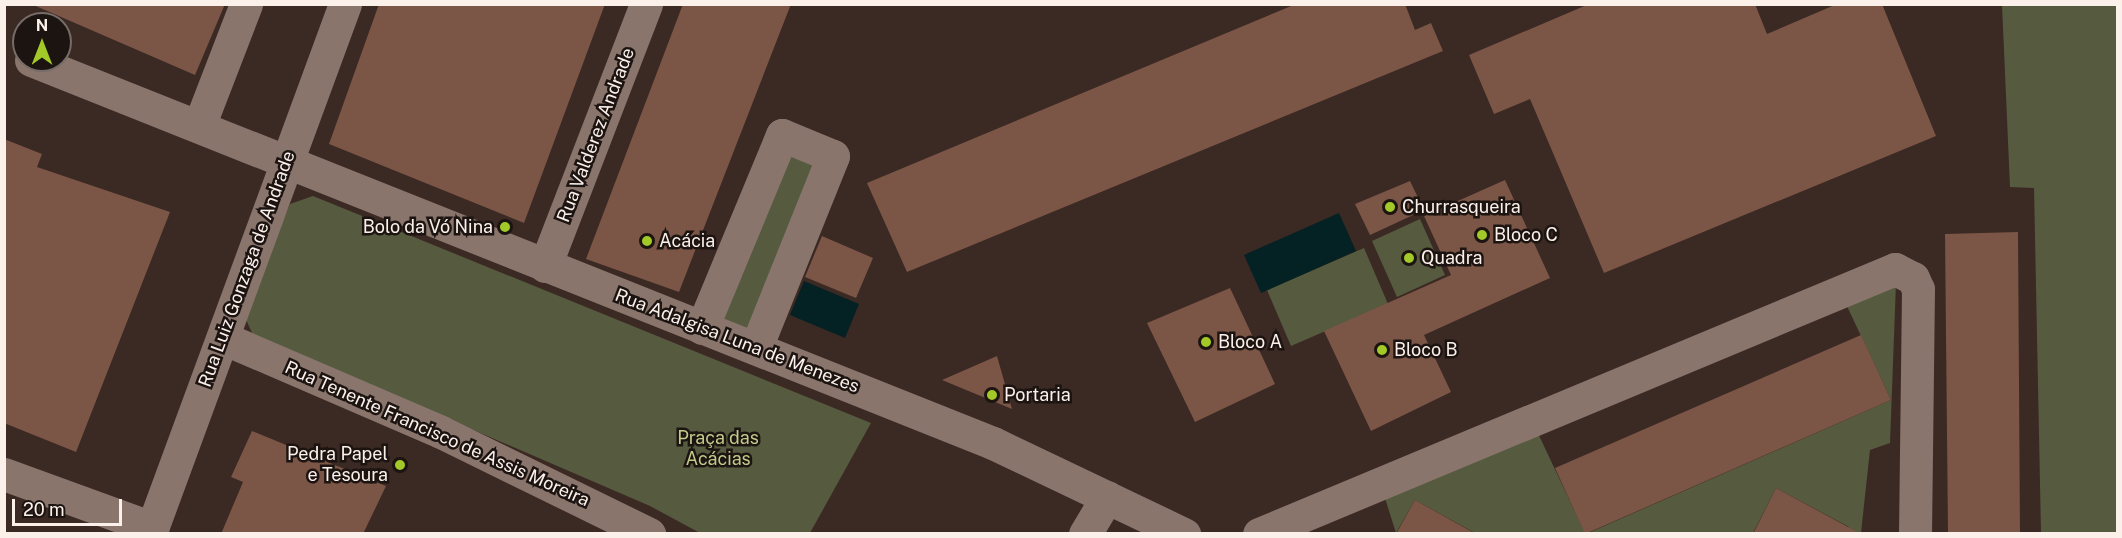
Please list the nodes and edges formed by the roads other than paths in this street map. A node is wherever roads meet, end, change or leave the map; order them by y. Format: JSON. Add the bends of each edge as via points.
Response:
{"nodes":[{"id":1,"x":246,"y":4,"type":"edge"},
{"id":2,"x":345,"y":4,"type":"edge"},
{"id":3,"x":646,"y":4,"type":"edge"},
{"id":4,"x":62,"y":72,"type":"edge"},
{"id":5,"x":199,"y":126,"type":"junction"},
{"id":6,"x":285,"y":159,"type":"junction"},
{"id":7,"x":545,"y":266,"type":"junction"},
{"id":8,"x":702,"y":328,"type":"junction"},
{"id":9,"x":223,"y":338,"type":"junction"},
{"id":10,"x":756,"y":348,"type":"junction"},
{"id":11,"x":4,"y":474,"type":"edge"},
{"id":12,"x":1107,"y":497,"type":"junction"},
{"id":13,"x":151,"y":531,"type":"edge"},
{"id":14,"x":642,"y":532,"type":"edge"},
{"id":15,"x":1085,"y":534,"type":"edge"},
{"id":16,"x":1184,"y":534,"type":"edge"},
{"id":17,"x":1260,"y":534,"type":"edge"},
{"id":18,"x":1916,"y":534,"type":"edge"}],
"edges":[{"from":1,"to":5,"type":"street"},
{"from":2,"to":6,"type":"street","name":"Rua Luiz Gonzaga de Andrade"},
{"from":3,"to":7,"type":"street","name":"Rua Valderez Andrade"},
{"from":4,"to":5,"type":"street","name":"Rua Adalgisa Luna de Menezes"},
{"from":5,"to":6,"type":"street","name":"Rua Adalgisa Luna de Menezes"},
{"from":6,"to":7,"type":"street","name":"Rua Adalgisa Luna de Menezes"},
{"from":6,"to":9,"type":"street","name":"Rua Luiz Gonzaga de Andrade"},
{"from":7,"to":8,"type":"street","name":"Rua Adalgisa Luna de Menezes"},
{"from":8,"to":10,"type":"street","name":"Rua Adalgisa Luna de Menezes"},
{"from":8,"to":10,"type":"street","via":[[782,135],[833,156]]},
{"from":9,"to":13,"type":"street","name":"Rua Luiz Gonzaga de Andrade"},
{"from":9,"to":14,"type":"street","name":"Rua Tenente Francisco de Assis Moreira","via":[[441,432]]},
{"from":10,"to":12,"type":"street","name":"Rua Adalgisa Luna de Menezes","via":[[993,443]]},
{"from":11,"to":13,"type":"street"},
{"from":12,"to":15,"type":"street"},
{"from":12,"to":16,"type":"street","name":"Rua Adalgisa Luna de Menezes"},
{"from":17,"to":18,"type":"street","via":[[1894,269],[1913,278],[1918,289]]}]}
